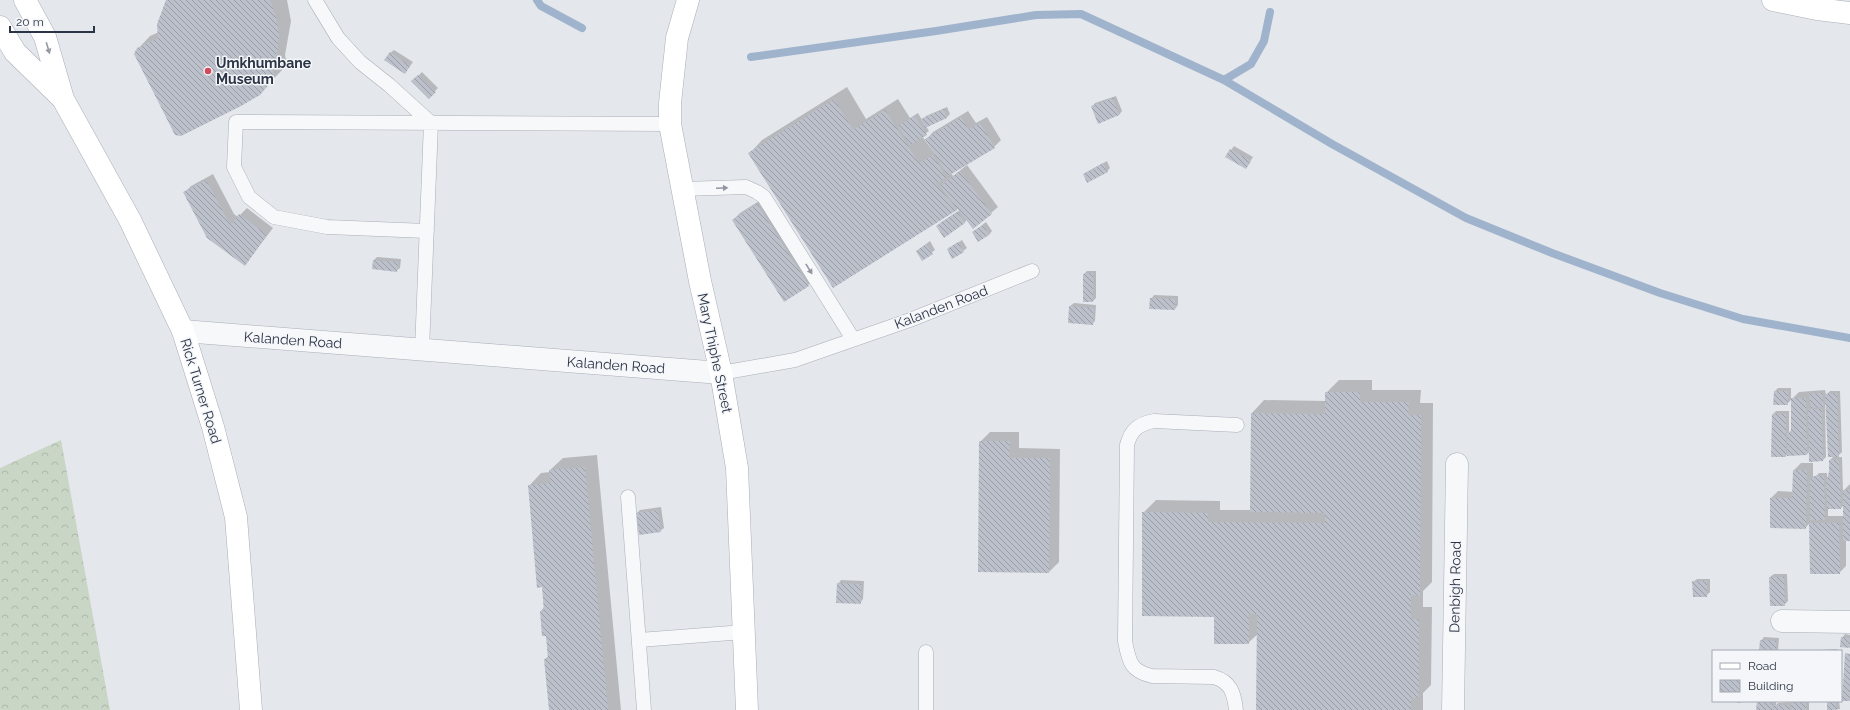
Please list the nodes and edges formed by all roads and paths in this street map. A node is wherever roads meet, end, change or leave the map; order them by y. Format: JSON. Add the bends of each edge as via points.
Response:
{"nodes":[{"id":1,"x":25,"y":0,"type":"edge"},
{"id":2,"x":315,"y":0,"type":"edge"},
{"id":3,"x":688,"y":0,"type":"edge"},
{"id":4,"x":1773,"y":0,"type":"edge"},
{"id":5,"x":1850,"y":13,"type":"edge"},
{"id":6,"x":0,"y":27,"type":"edge"},
{"id":7,"x":63,"y":99,"type":"junction"},
{"id":8,"x":431,"y":123,"type":"junction"},
{"id":9,"x":670,"y":124,"type":"junction"},
{"id":10,"x":683,"y":189,"type":"junction"},
{"id":11,"x":426,"y":232,"type":"junction"},
{"id":12,"x":1032,"y":271,"type":"dead end"},
{"id":13,"x":183,"y":332,"type":"junction"},
{"id":14,"x":853,"y":339,"type":"junction"},
{"id":15,"x":422,"y":350,"type":"junction"},
{"id":16,"x":721,"y":373,"type":"junction"},
{"id":17,"x":1237,"y":425,"type":"dead end"},
{"id":18,"x":1456,"y":464,"type":"dead end"},
{"id":19,"x":628,"y":497,"type":"dead end"},
{"id":20,"x":1782,"y":621,"type":"dead end"},
{"id":21,"x":1850,"y":622,"type":"edge"},
{"id":22,"x":744,"y":632,"type":"junction"},
{"id":23,"x":639,"y":640,"type":"junction"},
{"id":24,"x":926,"y":652,"type":"dead end"},
{"id":25,"x":251,"y":710,"type":"edge"},
{"id":26,"x":644,"y":710,"type":"edge"},
{"id":27,"x":747,"y":710,"type":"edge"},
{"id":28,"x":926,"y":710,"type":"edge"},
{"id":29,"x":1236,"y":710,"type":"edge"},
{"id":30,"x":1453,"y":710,"type":"edge"}],
"edges":[{"from":1,"to":7,"type":"main road","name":"Rick Turner Road","one_way":true,"via":[[45,38]]},
{"from":2,"to":8,"type":"lane","via":[[338,38],[360,62]]},
{"from":3,"to":9,"type":"main road","name":"Mary Thiphe Street","via":[[677,38]]},
{"from":4,"to":5,"type":"main road"},
{"from":6,"to":7,"type":"main road","name":"Rick Turner Road","via":[[15,52]]},
{"from":7,"to":13,"type":"main road","name":"Rick Turner Road","via":[[130,220]]},
{"from":8,"to":9,"type":"lane"},
{"from":8,"to":11,"type":"lane"},
{"from":8,"to":11,"type":"lane","via":[[236,122],[234,167],[249,197],[274,216],[327,227]]},
{"from":9,"to":10,"type":"main road","name":"Mary Thiphe Street"},
{"from":10,"to":14,"type":"lane","one_way":true,"via":[[746,187],[764,197]]},
{"from":10,"to":16,"type":"main road","name":"Mary Thiphe Street"},
{"from":11,"to":15,"type":"lane"},
{"from":12,"to":14,"type":"lane","name":"Kalanden Road","via":[[910,320]]},
{"from":13,"to":15,"type":"street","name":"Kalanden Road"},
{"from":13,"to":25,"type":"main road","name":"Rick Turner Road","via":[[213,427],[236,517]]},
{"from":14,"to":16,"type":"lane","name":"Kalanden Road","via":[[795,360]]},
{"from":15,"to":16,"type":"street","name":"Kalanden Road"},
{"from":16,"to":22,"type":"main road","name":"Mary Thiphe Street","via":[[737,468]]},
{"from":17,"to":29,"type":"lane","via":[[1154,421],[1135,428],[1129,436],[1125,642],[1130,664],[1142,674],[1214,677],[1223,680],[1232,692]]},
{"from":18,"to":30,"type":"street","name":"Denbigh Road"},
{"from":19,"to":23,"type":"lane"},
{"from":20,"to":21,"type":"street"},
{"from":22,"to":23,"type":"lane"},
{"from":22,"to":27,"type":"main road","name":"Mary Thiphe Street"},
{"from":23,"to":26,"type":"lane"},
{"from":24,"to":28,"type":"lane"}]}
